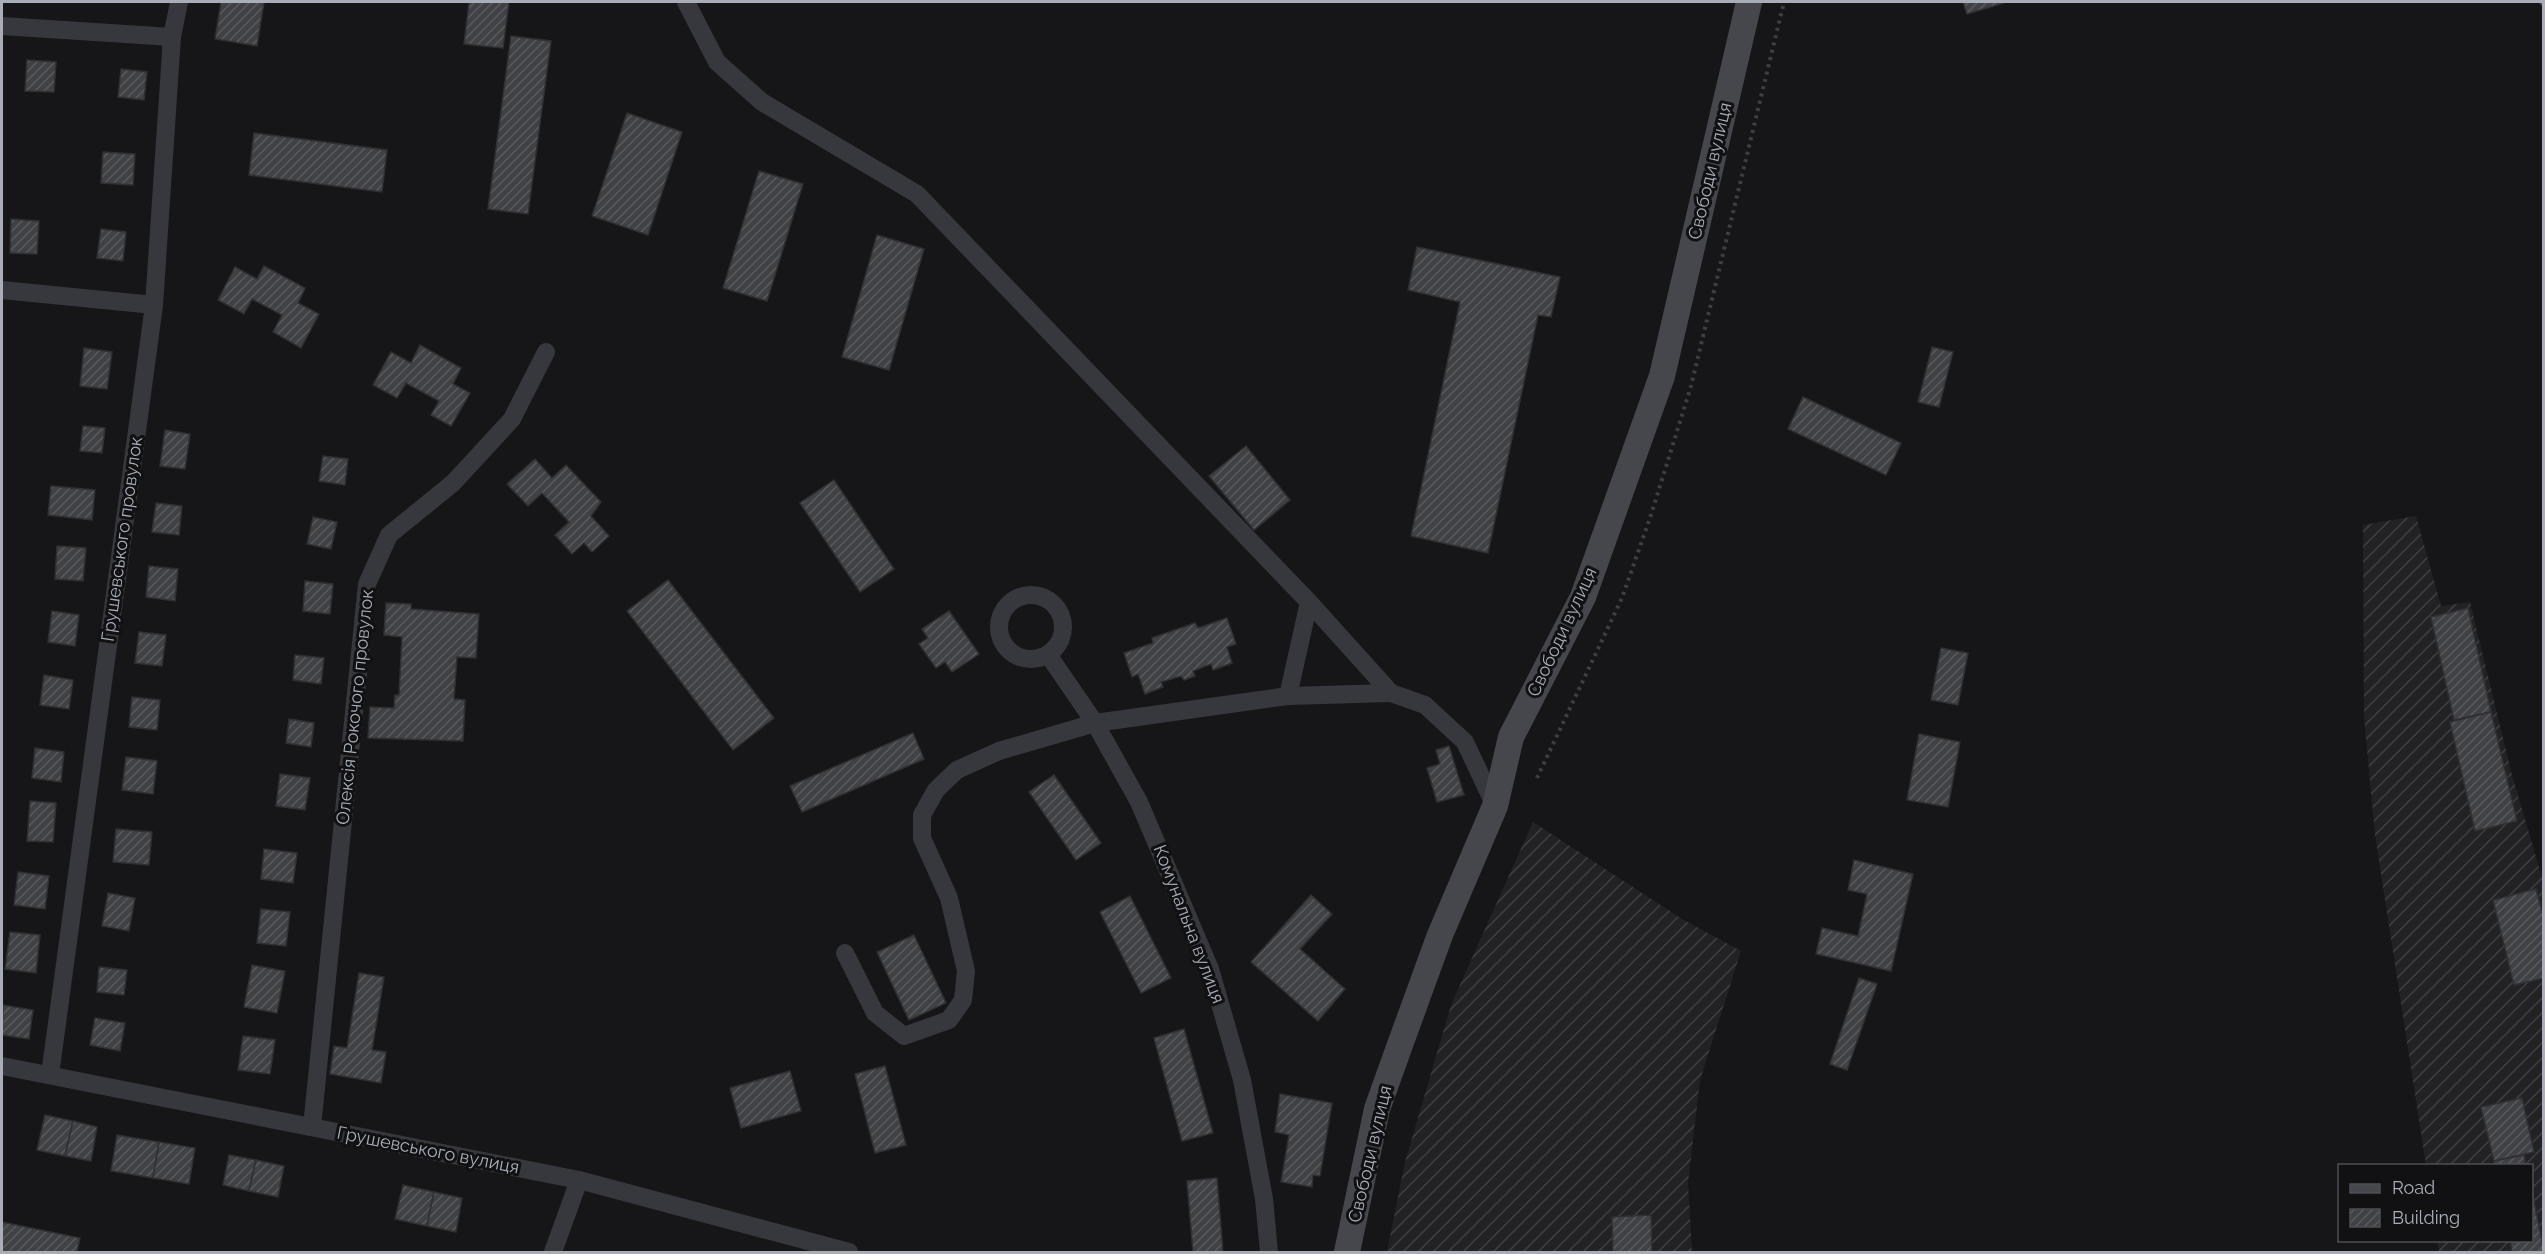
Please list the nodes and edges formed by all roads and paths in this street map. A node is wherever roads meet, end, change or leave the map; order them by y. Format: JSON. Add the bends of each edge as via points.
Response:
{"nodes":[{"id":1,"x":179,"y":2,"type":"edge"},
{"id":2,"x":686,"y":2,"type":"edge"},
{"id":3,"x":1749,"y":2,"type":"edge"},
{"id":4,"x":2,"y":26,"type":"edge"},
{"id":5,"x":172,"y":37,"type":"junction"},
{"id":6,"x":2,"y":290,"type":"edge"},
{"id":7,"x":154,"y":305,"type":"junction"},
{"id":8,"x":546,"y":352,"type":"dead end"},
{"id":9,"x":1310,"y":602,"type":"junction"},
{"id":10,"x":1049,"y":656,"type":"dead end"},
{"id":11,"x":1391,"y":693,"type":"junction"},
{"id":12,"x":1288,"y":696,"type":"junction"},
{"id":13,"x":1095,"y":723,"type":"junction"},
{"id":14,"x":1495,"y":806,"type":"junction"},
{"id":15,"x":845,"y":953,"type":"dead end"},
{"id":16,"x":2,"y":1066,"type":"edge"},
{"id":17,"x":50,"y":1075,"type":"junction"},
{"id":18,"x":312,"y":1127,"type":"junction"},
{"id":19,"x":579,"y":1180,"type":"junction"},
{"id":20,"x":553,"y":1252,"type":"edge"},
{"id":21,"x":849,"y":1252,"type":"edge"},
{"id":22,"x":1269,"y":1252,"type":"edge"},
{"id":23,"x":1347,"y":1252,"type":"edge"}],
"edges":[{"from":1,"to":5,"type":"street","name":"Грушевського провулок"},
{"from":2,"to":9,"type":"street","via":[[717,62],[762,102],[917,194]]},
{"from":3,"to":14,"type":"main road","name":"Свободи вулиця","via":[[1662,376],[1583,597],[1511,737]]},
{"from":4,"to":5,"type":"street"},
{"from":5,"to":7,"type":"street","name":"Грушевського провулок"},
{"from":6,"to":7,"type":"street"},
{"from":7,"to":17,"type":"street","name":"Грушевського провулок"},
{"from":8,"to":18,"type":"street","name":"Олексія Рокочого провулок","via":[[512,419],[453,483],[389,535],[367,584]]},
{"from":9,"to":11,"type":"street"},
{"from":9,"to":12,"type":"street"},
{"from":10,"to":13,"type":"street","name":"Комунальна вулиця"},
{"from":11,"to":12,"type":"street"},
{"from":11,"to":14,"type":"street","via":[[1425,705],[1465,742]]},
{"from":12,"to":13,"type":"street"},
{"from":13,"to":15,"type":"street","via":[[999,751],[957,770],[936,790],[922,815],[922,838],[949,898],[966,971],[963,1000],[949,1020],[904,1036],[874,1013]]},
{"from":13,"to":22,"type":"street","name":"Комунальна вулиця","via":[[1140,802],[1210,969],[1242,1080],[1264,1199]]},
{"from":14,"to":23,"type":"main road","name":"Свободи вулиця","via":[[1440,935],[1377,1109]]},
{"from":16,"to":17,"type":"street","name":"Грушевського вулиця"},
{"from":17,"to":18,"type":"street","name":"Грушевського вулиця"},
{"from":18,"to":19,"type":"street","name":"Грушевського вулиця"},
{"from":19,"to":20,"type":"street"},
{"from":19,"to":21,"type":"street","name":"Грушевського вулиця"}]}
